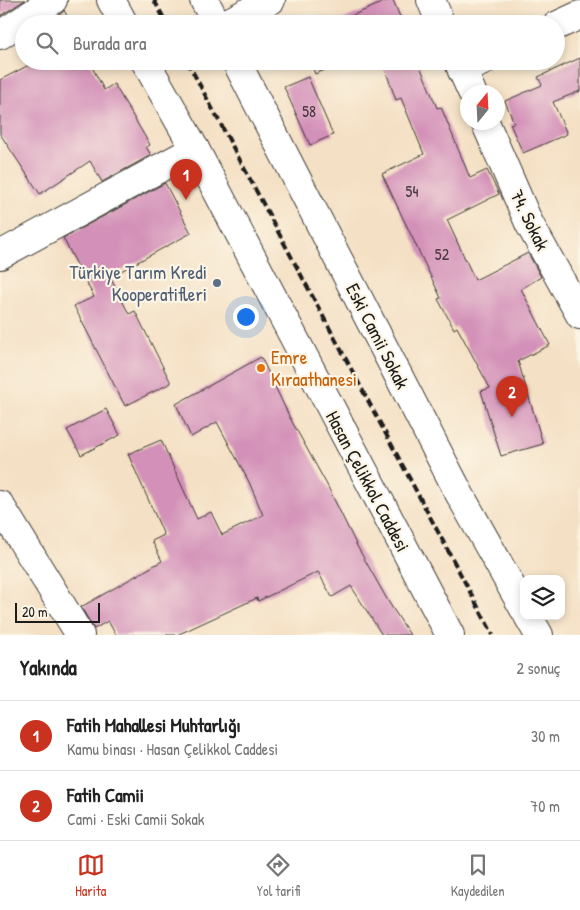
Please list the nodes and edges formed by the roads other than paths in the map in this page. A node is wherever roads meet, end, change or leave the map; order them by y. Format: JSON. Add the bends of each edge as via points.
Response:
{"nodes":[{"id":1,"x":53,"y":0,"type":"edge"},
{"id":2,"x":111,"y":0,"type":"edge"},
{"id":3,"x":204,"y":0,"type":"edge"},
{"id":4,"x":271,"y":0,"type":"edge"},
{"id":5,"x":431,"y":0,"type":"edge"},
{"id":6,"x":31,"y":15,"type":"edge"},
{"id":7,"x":119,"y":15,"type":"edge"},
{"id":8,"x":212,"y":15,"type":"edge"},
{"id":9,"x":242,"y":15,"type":"edge"},
{"id":10,"x":437,"y":15,"type":"edge"},
{"id":11,"x":580,"y":15,"type":"edge"},
{"id":12,"x":565,"y":22,"type":"edge"},
{"id":13,"x":15,"y":26,"type":"edge"},
{"id":14,"x":0,"y":36,"type":"edge"},
{"id":15,"x":151,"y":70,"type":"edge"},
{"id":16,"x":241,"y":70,"type":"edge"},
{"id":17,"x":488,"y":130,"type":"edge"},
{"id":18,"x":195,"y":149,"type":"junction"},
{"id":19,"x":0,"y":255,"type":"edge"},
{"id":20,"x":580,"y":315,"type":"edge"},
{"id":21,"x":0,"y":505,"type":"edge"},
{"id":22,"x":520,"y":602,"type":"edge"},
{"id":23,"x":530,"y":620,"type":"edge"},
{"id":24,"x":80,"y":635,"type":"edge"},
{"id":25,"x":450,"y":635,"type":"edge"},
{"id":26,"x":539,"y":635,"type":"edge"}],
"edges":[{"from":1,"to":6,"type":"street"},
{"from":2,"to":7,"type":"street"},
{"from":3,"to":8,"type":"street"},
{"from":4,"to":9,"type":"street"},
{"from":5,"to":10,"type":"street"},
{"from":11,"to":12,"type":"street"},
{"from":13,"to":14,"type":"street"},
{"from":15,"to":18,"type":"street","name":"Hasan Çelikkol Caddesi"},
{"from":16,"to":22,"type":"street","name":"Eski Camii Sokak","via":[[460,495]]},
{"from":17,"to":20,"type":"street","name":"74. Sokak","via":[[529,223]]},
{"from":18,"to":19,"type":"street"},
{"from":18,"to":25,"type":"street","name":"Hasan Çelikkol Caddesi"},
{"from":21,"to":24,"type":"street"},
{"from":23,"to":26,"type":"street"}]}
